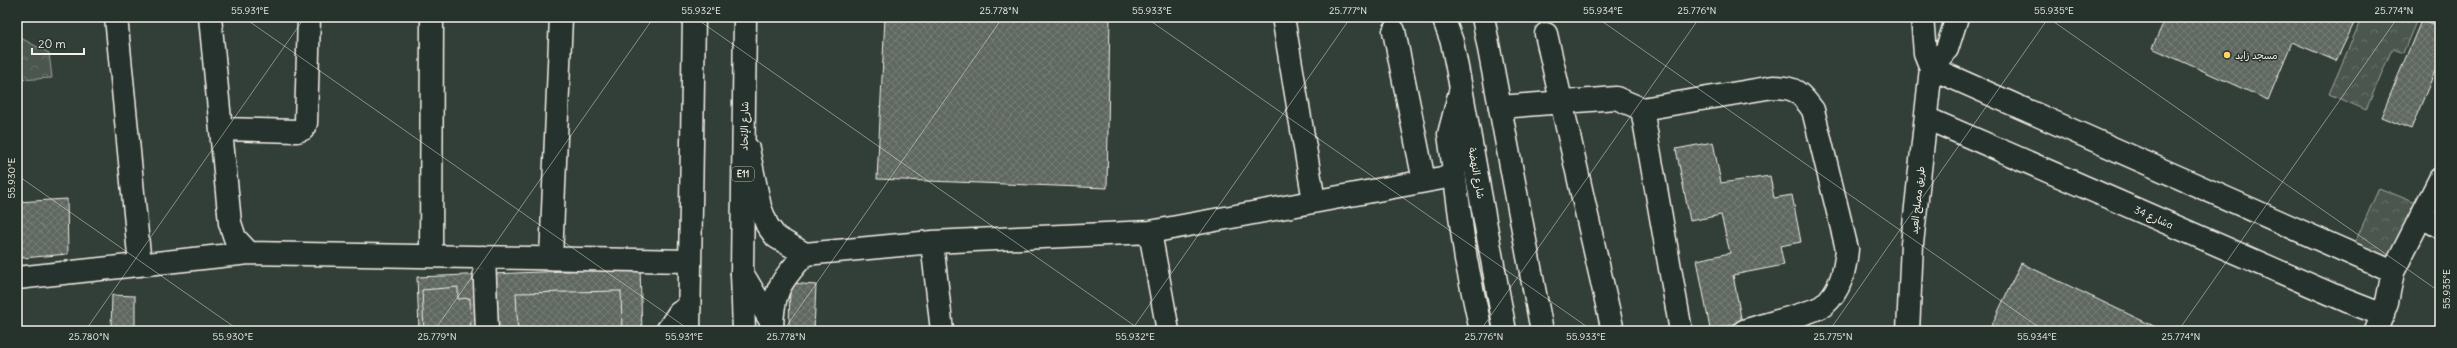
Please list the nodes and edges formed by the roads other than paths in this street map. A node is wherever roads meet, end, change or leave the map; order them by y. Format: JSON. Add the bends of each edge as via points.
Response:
{"nodes":[{"id":1,"x":116,"y":17,"type":"edge"},
{"id":2,"x":210,"y":17,"type":"edge"},
{"id":3,"x":309,"y":17,"type":"edge"},
{"id":4,"x":432,"y":17,"type":"edge"},
{"id":5,"x":561,"y":17,"type":"edge"},
{"id":6,"x":694,"y":17,"type":"edge"},
{"id":7,"x":745,"y":17,"type":"edge"},
{"id":8,"x":753,"y":17,"type":"edge"},
{"id":9,"x":1283,"y":17,"type":"edge"},
{"id":10,"x":1443,"y":17,"type":"edge"},
{"id":11,"x":1483,"y":17,"type":"edge"},
{"id":12,"x":1922,"y":17,"type":"edge"},
{"id":13,"x":1957,"y":17,"type":"edge"},
{"id":14,"x":1394,"y":31,"type":"dead end"},
{"id":15,"x":1546,"y":34,"type":"dead end"},
{"id":16,"x":745,"y":49,"type":"junction"},
{"id":17,"x":1931,"y":68,"type":"junction"},
{"id":18,"x":1461,"y":88,"type":"junction"},
{"id":19,"x":1562,"y":103,"type":"junction"},
{"id":20,"x":1500,"y":107,"type":"junction"},
{"id":21,"x":1642,"y":109,"type":"junction"},
{"id":22,"x":1926,"y":118,"type":"junction"},
{"id":23,"x":221,"y":128,"type":"junction"},
{"id":24,"x":744,"y":128,"type":"junction"},
{"id":25,"x":1453,"y":176,"type":"junction"},
{"id":26,"x":2440,"y":179,"type":"edge"},
{"id":27,"x":1424,"y":181,"type":"junction"},
{"id":28,"x":1314,"y":201,"type":"junction"},
{"id":29,"x":2431,"y":222,"type":"edge"},
{"id":30,"x":1150,"y":232,"type":"junction"},
{"id":31,"x":932,"y":242,"type":"junction"},
{"id":32,"x":249,"y":253,"type":"junction"},
{"id":33,"x":805,"y":254,"type":"junction"},
{"id":34,"x":431,"y":256,"type":"junction"},
{"id":35,"x":484,"y":257,"type":"junction"},
{"id":36,"x":551,"y":258,"type":"junction"},
{"id":37,"x":689,"y":260,"type":"junction"},
{"id":38,"x":140,"y":265,"type":"junction"},
{"id":39,"x":2393,"y":272,"type":"junction"},
{"id":40,"x":742,"y":273,"type":"junction"},
{"id":41,"x":17,"y":278,"type":"edge"},
{"id":42,"x":689,"y":307,"type":"junction"},
{"id":43,"x":2379,"y":323,"type":"edge"},
{"id":44,"x":772,"y":327,"type":"edge"},
{"id":45,"x":487,"y":331,"type":"edge"},
{"id":46,"x":667,"y":331,"type":"edge"},
{"id":47,"x":689,"y":331,"type":"edge"},
{"id":48,"x":744,"y":331,"type":"edge"},
{"id":49,"x":942,"y":331,"type":"edge"},
{"id":50,"x":1168,"y":331,"type":"edge"},
{"id":51,"x":1481,"y":331,"type":"edge"},
{"id":52,"x":1505,"y":331,"type":"edge"},
{"id":53,"x":1542,"y":331,"type":"edge"},
{"id":54,"x":1613,"y":331,"type":"edge"},
{"id":55,"x":1681,"y":331,"type":"edge"},
{"id":56,"x":1744,"y":331,"type":"edge"},
{"id":57,"x":1908,"y":331,"type":"edge"}],
"edges":[{"from":1,"to":38,"type":"street"},
{"from":2,"to":23,"type":"street"},
{"from":3,"to":23,"type":"street","via":[[306,123],[303,129],[297,131]]},
{"from":4,"to":34,"type":"street"},
{"from":5,"to":36,"type":"street"},
{"from":6,"to":37,"type":"street"},
{"from":7,"to":16,"type":"street","name":"شارع الإتحاد","number":"E11"},
{"from":8,"to":16,"type":"street"},
{"from":9,"to":28,"type":"street"},
{"from":10,"to":18,"type":"street","name":"شارع النهضة","via":[[1452,42]]},
{"from":11,"to":20,"type":"street"},
{"from":12,"to":17,"type":"street","name":"طريق مصلح العيد","via":[[1925,53]]},
{"from":13,"to":17,"type":"street","via":[[1947,50]]},
{"from":14,"to":27,"type":"street"},
{"from":15,"to":19,"type":"street"},
{"from":16,"to":24,"type":"street","name":"شارع الإتحاد","number":"E11"},
{"from":17,"to":22,"type":"street","name":"طريق مصلح العيد"},
{"from":17,"to":39,"type":"street"},
{"from":18,"to":25,"type":"street","via":[[1449,134]]},
{"from":18,"to":52,"type":"street","name":"شارع النهضة"},
{"from":19,"to":20,"type":"street"},
{"from":19,"to":21,"type":"street","via":[[1616,98]]},
{"from":19,"to":54,"type":"street"},
{"from":20,"to":53,"type":"street"},
{"from":21,"to":55,"type":"street"},
{"from":21,"to":56,"type":"street","via":[[1773,87],[1789,87],[1802,95],[1813,110],[1847,249],[1845,270],[1839,287],[1823,306]]},
{"from":22,"to":43,"type":"street","name":"شارع 34a","via":[[2347,302]]},
{"from":22,"to":57,"type":"street","name":"طريق مصلح العيد","via":[[1912,244]]},
{"from":23,"to":32,"type":"street","via":[[230,222],[235,238]]},
{"from":24,"to":33,"type":"street","via":[[760,207],[767,225],[776,237]]},
{"from":24,"to":40,"type":"street","name":"شارع الإتحاد","number":"E11"},
{"from":25,"to":27,"type":"street"},
{"from":25,"to":51,"type":"street","via":[[1466,260]]},
{"from":26,"to":29,"type":"street"},
{"from":27,"to":28,"type":"street"},
{"from":28,"to":30,"type":"street"},
{"from":29,"to":39,"type":"street"},
{"from":30,"to":31,"type":"street"},
{"from":30,"to":50,"type":"street"},
{"from":31,"to":33,"type":"street"},
{"from":31,"to":49,"type":"street"},
{"from":32,"to":34,"type":"street"},
{"from":32,"to":38,"type":"street"},
{"from":33,"to":44,"type":"street","via":[[782,279],[774,299]]},
{"from":34,"to":35,"type":"street"},
{"from":35,"to":36,"type":"street"},
{"from":35,"to":45,"type":"street"},
{"from":36,"to":37,"type":"street"},
{"from":37,"to":42,"type":"street"},
{"from":38,"to":41,"type":"street"},
{"from":39,"to":43,"type":"street"},
{"from":40,"to":44,"type":"street"},
{"from":40,"to":48,"type":"street","name":"شارع الإتحاد","number":"E11"},
{"from":42,"to":46,"type":"street","via":[[679,313]]},
{"from":42,"to":47,"type":"street"}]}
